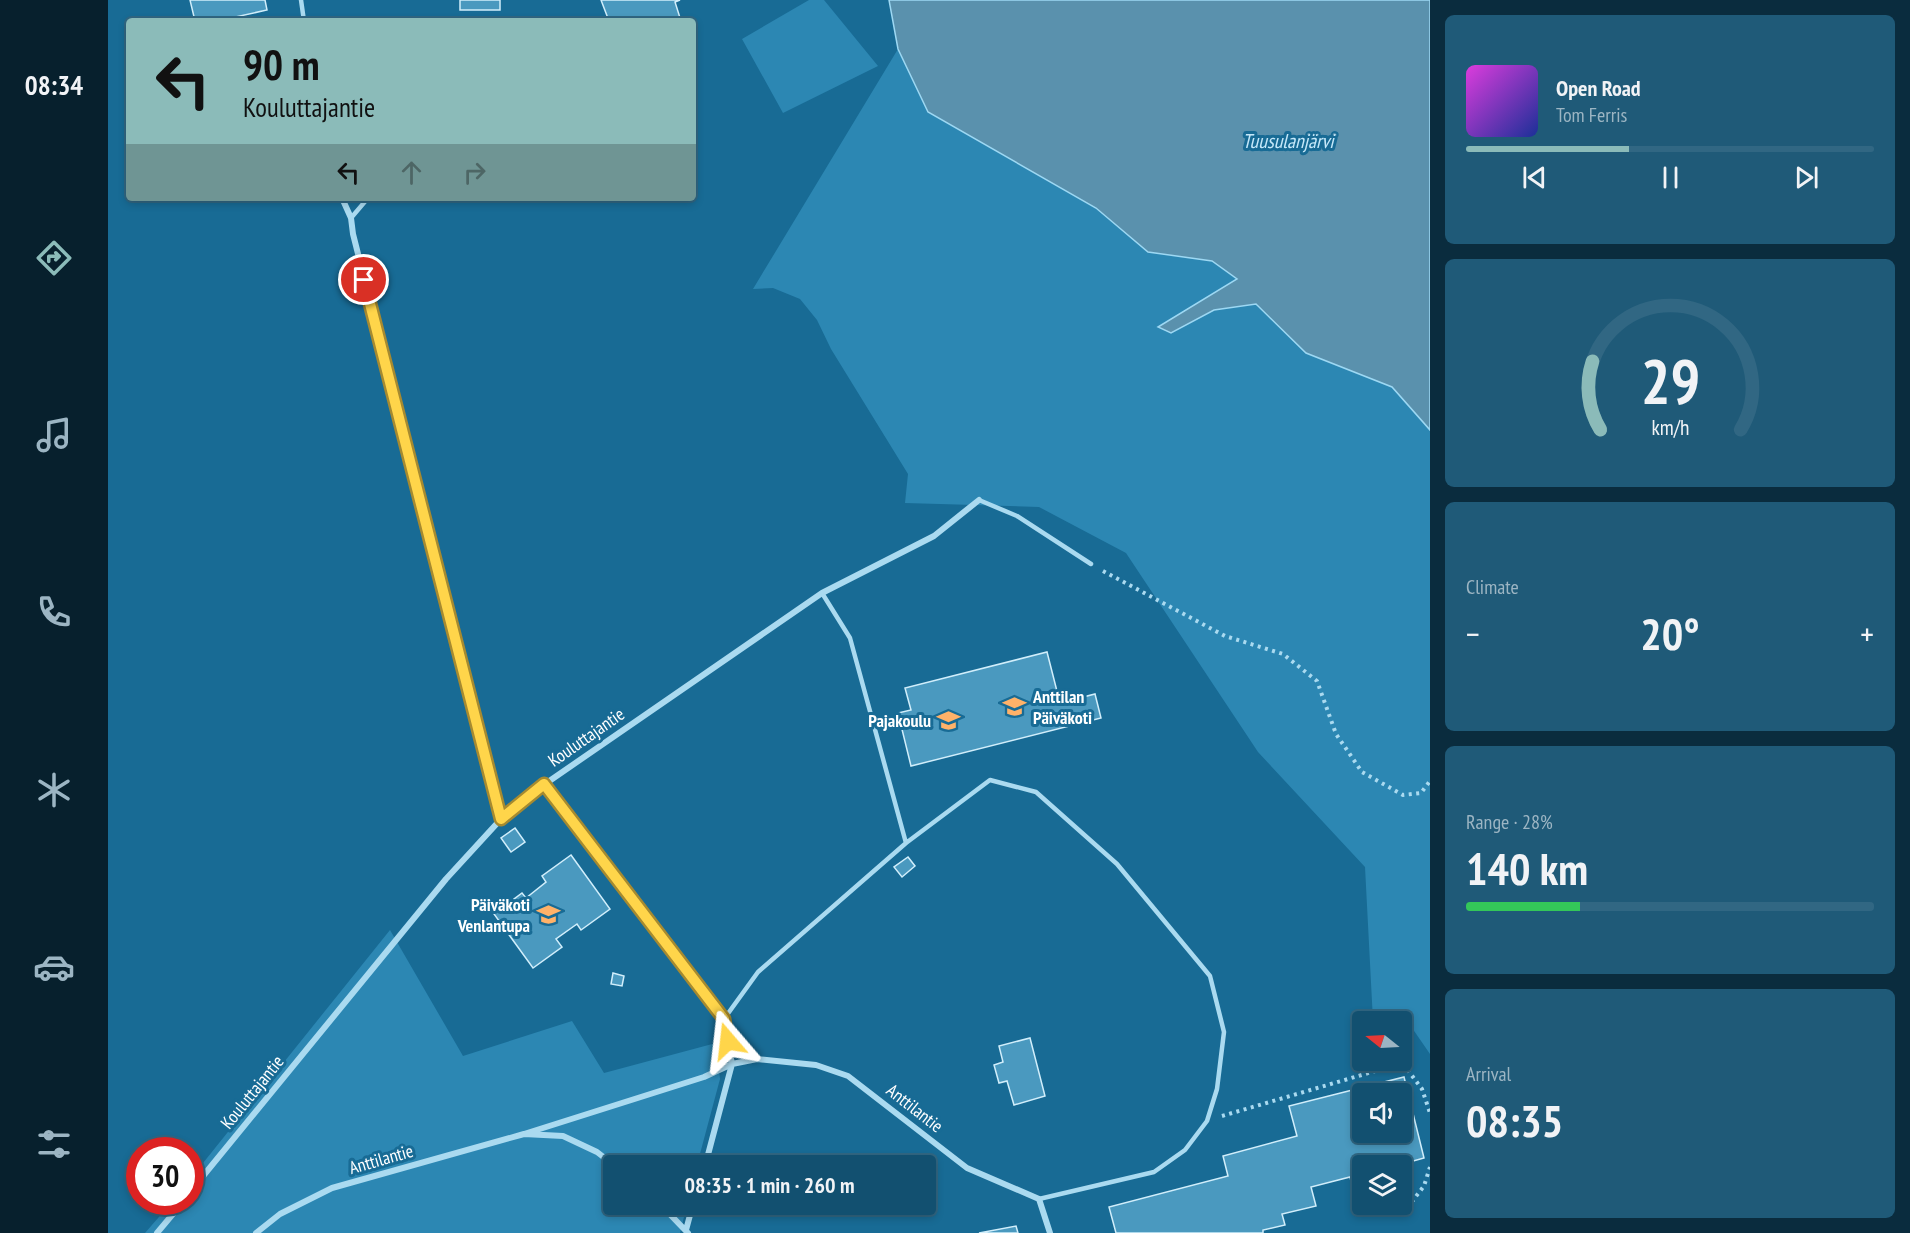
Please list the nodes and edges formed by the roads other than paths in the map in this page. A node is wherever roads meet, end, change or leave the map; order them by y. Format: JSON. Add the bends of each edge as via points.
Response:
{"nodes":[{"id":1,"x":301,"y":0,"type":"edge"},
{"id":2,"x":304,"y":18,"type":"edge"},
{"id":3,"x":343,"y":201,"type":"edge"},
{"id":4,"x":365,"y":201,"type":"edge"},
{"id":5,"x":351,"y":218,"type":"junction"},
{"id":6,"x":979,"y":500,"type":"joint"},
{"id":7,"x":1091,"y":564,"type":"road end"},
{"id":8,"x":822,"y":593,"type":"junction"},
{"id":9,"x":544,"y":784,"type":"junction"},
{"id":10,"x":501,"y":819,"type":"junction"},
{"id":11,"x":906,"y":843,"type":"junction"},
{"id":12,"x":724,"y":1019,"type":"junction"},
{"id":13,"x":732,"y":1064,"type":"junction"},
{"id":14,"x":524,"y":1134,"type":"junction"},
{"id":15,"x":708,"y":1155,"type":"edge"},
{"id":16,"x":603,"y":1157,"type":"edge"},
{"id":17,"x":204,"y":1175,"type":"edge"},
{"id":18,"x":1039,"y":1198,"type":"junction"},
{"id":19,"x":172,"y":1215,"type":"edge"},
{"id":20,"x":671,"y":1215,"type":"edge"},
{"id":21,"x":691,"y":1215,"type":"edge"},
{"id":22,"x":687,"y":1231,"type":"edge"},
{"id":23,"x":157,"y":1233,"type":"edge"},
{"id":24,"x":256,"y":1233,"type":"edge"},
{"id":25,"x":1050,"y":1233,"type":"edge"}],
"edges":[{"from":1,"to":2,"type":"lane"},
{"from":3,"to":5,"type":"street"},
{"from":4,"to":5,"type":"lane"},
{"from":5,"to":10,"type":"street"},
{"from":6,"to":7,"type":"lane","via":[[1017,516]]},
{"from":6,"to":8,"type":"street","name":"Kouluttajantie","via":[[934,536]]},
{"from":8,"to":9,"type":"street","name":"Kouluttajantie"},
{"from":8,"to":11,"type":"lane","via":[[850,638]]},
{"from":9,"to":10,"type":"street","name":"Kouluttajantie"},
{"from":9,"to":12,"type":"street"},
{"from":10,"to":17,"type":"street","name":"Kouluttajantie","via":[[446,879]]},
{"from":11,"to":12,"type":"lane","via":[[758,972]]},
{"from":11,"to":18,"type":"lane","via":[[990,780],[1036,792],[1117,864],[1210,976],[1224,1032],[1217,1089],[1207,1121],[1185,1150],[1154,1172]]},
{"from":12,"to":13,"type":"street"},
{"from":13,"to":14,"type":"street","name":"Anttilantie","via":[[704,1077]]},
{"from":13,"to":15,"type":"street"},
{"from":13,"to":18,"type":"street","name":"Anttilantie","via":[[757,1059],[816,1065],[848,1076],[967,1168]]},
{"from":14,"to":16,"type":"street","name":"Anttilantie","via":[[563,1136]]},
{"from":14,"to":24,"type":"street","name":"Anttilantie","via":[[332,1188],[280,1214]]},
{"from":18,"to":25,"type":"street"},
{"from":19,"to":23,"type":"street"},
{"from":20,"to":22,"type":"street"},
{"from":21,"to":22,"type":"street"}]}
